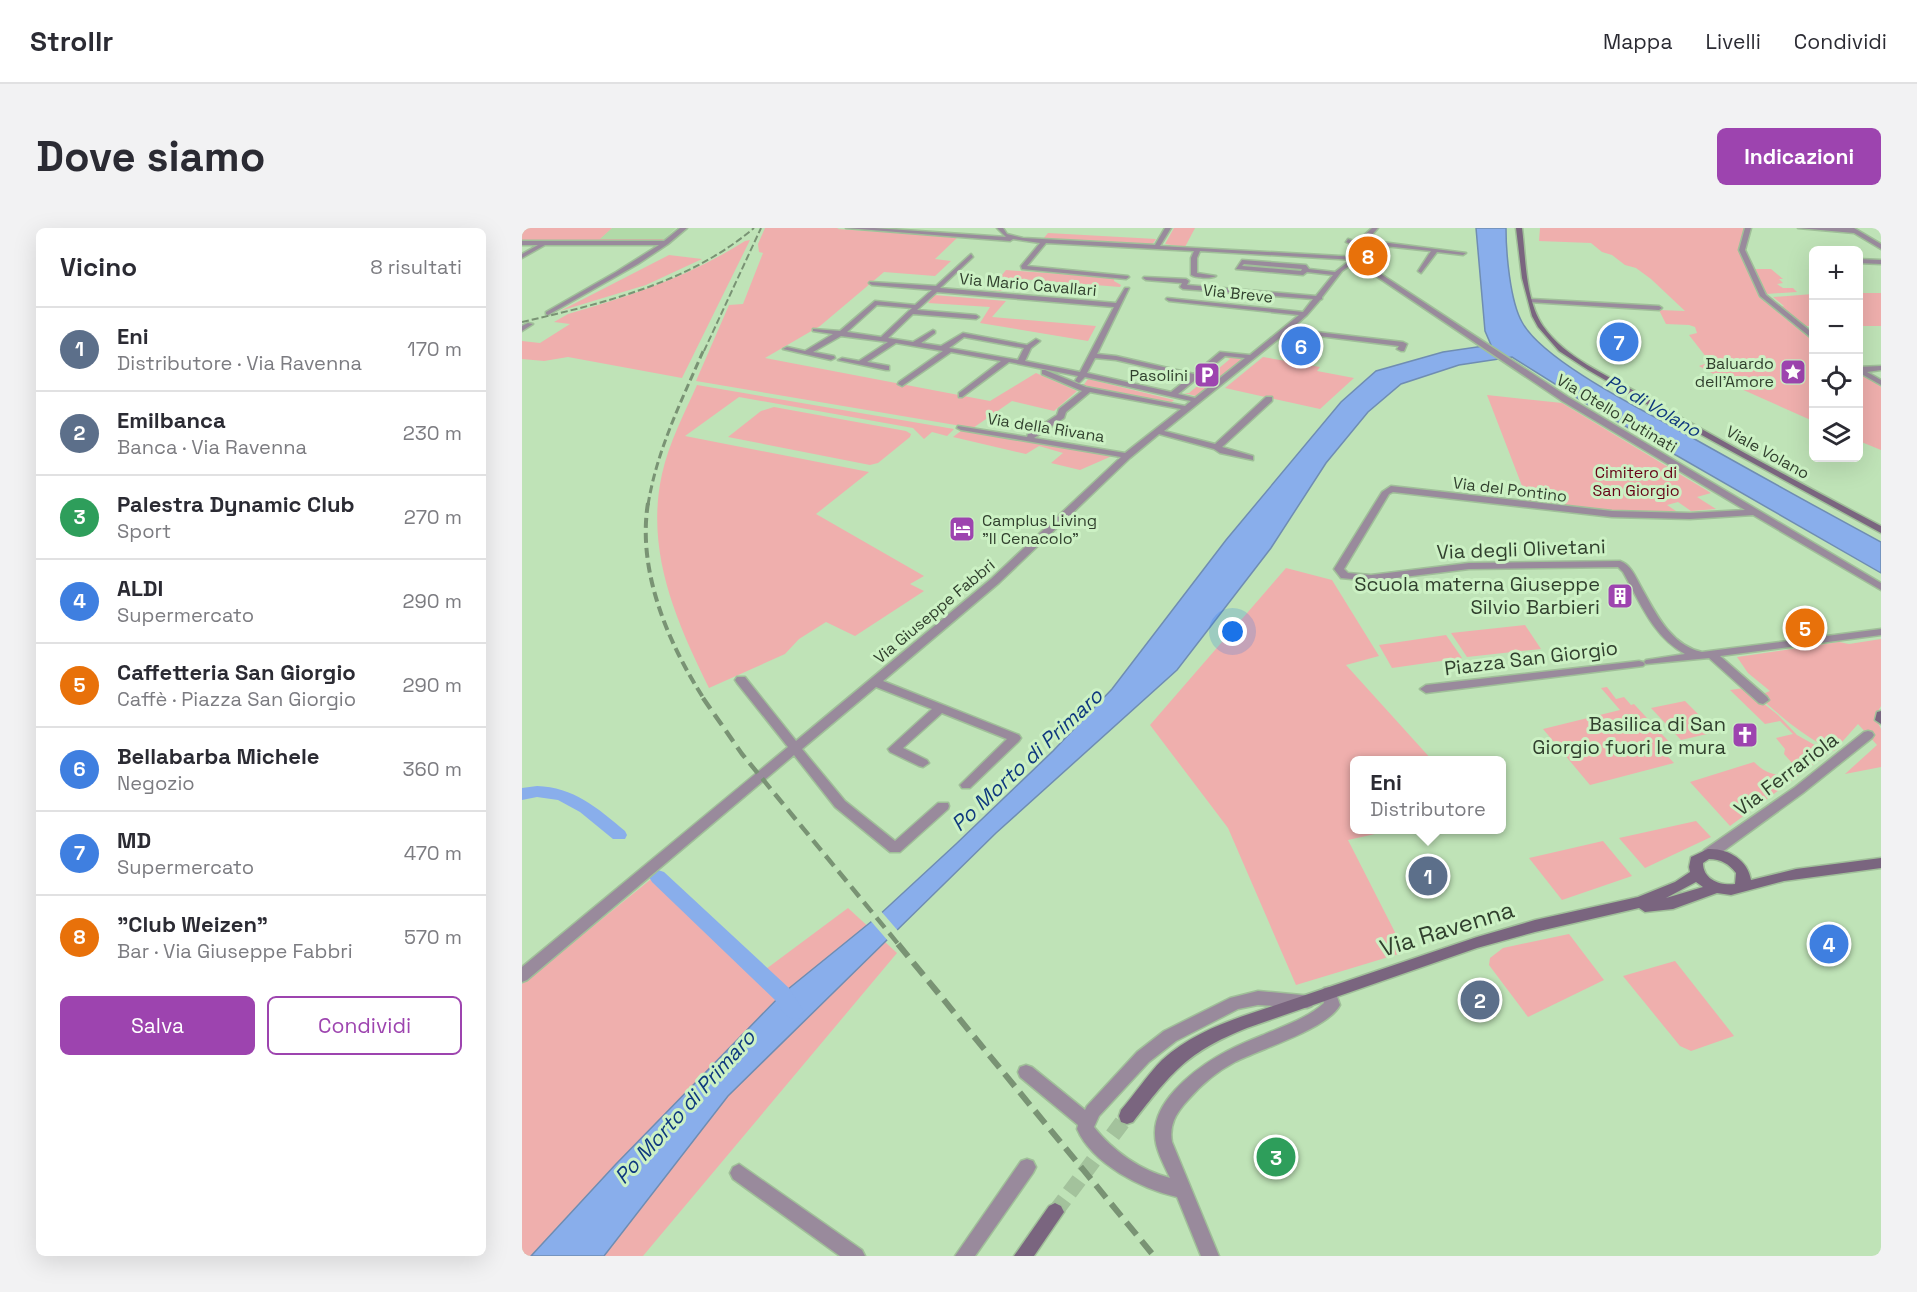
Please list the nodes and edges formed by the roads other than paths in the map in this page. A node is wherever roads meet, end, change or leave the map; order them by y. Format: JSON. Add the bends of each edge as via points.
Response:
{"nodes":[{"id":1,"x":684,"y":228,"type":"edge"},
{"id":2,"x":849,"y":228,"type":"edge"},
{"id":3,"x":1000,"y":228,"type":"edge"},
{"id":4,"x":1168,"y":228,"type":"edge"},
{"id":5,"x":1375,"y":228,"type":"edge"},
{"id":6,"x":1519,"y":228,"type":"edge"},
{"id":7,"x":1524,"y":228,"type":"edge"},
{"id":8,"x":1748,"y":228,"type":"edge"},
{"id":9,"x":1801,"y":228,"type":"edge"},
{"id":10,"x":1809,"y":228,"type":"edge"},
{"id":11,"x":1852,"y":230,"type":"edge"},
{"id":12,"x":1017,"y":239,"type":"junction"},
{"id":13,"x":1045,"y":241,"type":"junction"},
{"id":14,"x":1362,"y":241,"type":"junction"},
{"id":15,"x":522,"y":243,"type":"edge"},
{"id":16,"x":545,"y":243,"type":"junction"},
{"id":17,"x":666,"y":243,"type":"junction"},
{"id":18,"x":1881,"y":247,"type":"edge"},
{"id":19,"x":1156,"y":248,"type":"junction"},
{"id":20,"x":1198,"y":250,"type":"junction"},
{"id":21,"x":1435,"y":250,"type":"junction"},
{"id":22,"x":1463,"y":253,"type":"dead end"},
{"id":23,"x":1259,"y":254,"type":"junction"},
{"id":24,"x":522,"y":256,"type":"edge"},
{"id":25,"x":971,"y":256,"type":"dead end"},
{"id":26,"x":1348,"y":260,"type":"junction"},
{"id":27,"x":1863,"y":261,"type":"edge"},
{"id":28,"x":1881,"y":262,"type":"edge"},
{"id":29,"x":1254,"y":263,"type":"junction"},
{"id":30,"x":1305,"y":270,"type":"junction"},
{"id":31,"x":1421,"y":271,"type":"dead end"},
{"id":32,"x":1339,"y":272,"type":"junction"},
{"id":33,"x":1526,"y":274,"type":"junction"},
{"id":34,"x":1374,"y":275,"type":"junction"},
{"id":35,"x":1213,"y":276,"type":"dead end"},
{"id":36,"x":1126,"y":277,"type":"dead end"},
{"id":37,"x":1146,"y":278,"type":"dead end"},
{"id":38,"x":872,"y":283,"type":"dead end"},
{"id":39,"x":936,"y":289,"type":"junction"},
{"id":40,"x":1127,"y":289,"type":"dead end"},
{"id":41,"x":1320,"y":298,"type":"junction"},
{"id":42,"x":1169,"y":299,"type":"dead end"},
{"id":43,"x":1531,"y":301,"type":"junction"},
{"id":44,"x":1119,"y":305,"type":"junction"},
{"id":45,"x":1659,"y":308,"type":"dead end"},
{"id":46,"x":914,"y":309,"type":"junction"},
{"id":47,"x":548,"y":313,"type":"dead end"},
{"id":48,"x":1305,"y":314,"type":"junction"},
{"id":49,"x":976,"y":317,"type":"dead end"},
{"id":50,"x":530,"y":324,"type":"dead end"},
{"id":51,"x":522,"y":329,"type":"edge"},
{"id":52,"x":815,"y":330,"type":"dead end"},
{"id":53,"x":1286,"y":330,"type":"junction"},
{"id":54,"x":933,"y":332,"type":"dead end"},
{"id":55,"x":841,"y":333,"type":"junction"},
{"id":56,"x":1809,"y":334,"type":"edge"},
{"id":57,"x":883,"y":339,"type":"junction"},
{"id":58,"x":895,"y":341,"type":"junction"},
{"id":59,"x":1035,"y":341,"type":"dead end"},
{"id":60,"x":914,"y":344,"type":"junction"},
{"id":61,"x":1028,"y":347,"type":"junction"},
{"id":62,"x":787,"y":349,"type":"dead end"},
{"id":63,"x":1401,"y":349,"type":"dead end"},
{"id":64,"x":945,"y":350,"type":"junction"},
{"id":65,"x":806,"y":353,"type":"junction"},
{"id":66,"x":1094,"y":356,"type":"junction"},
{"id":67,"x":1252,"y":357,"type":"junction"},
{"id":68,"x":831,"y":358,"type":"dead end"},
{"id":69,"x":842,"y":360,"type":"dead end"},
{"id":70,"x":1006,"y":361,"type":"junction"},
{"id":71,"x":861,"y":363,"type":"junction"},
{"id":72,"x":1024,"y":364,"type":"junction"},
{"id":73,"x":886,"y":368,"type":"dead end"},
{"id":74,"x":1881,"y":368,"type":"edge"},
{"id":75,"x":1863,"y":369,"type":"edge"},
{"id":76,"x":1863,"y":371,"type":"edge"},
{"id":77,"x":1084,"y":375,"type":"junction"},
{"id":78,"x":1195,"y":376,"type":"junction"},
{"id":79,"x":1881,"y":383,"type":"edge"},
{"id":80,"x":902,"y":384,"type":"dead end"},
{"id":81,"x":1076,"y":386,"type":"junction"},
{"id":82,"x":1088,"y":390,"type":"junction"},
{"id":83,"x":962,"y":395,"type":"dead end"},
{"id":84,"x":1172,"y":395,"type":"junction"},
{"id":85,"x":1269,"y":399,"type":"dead end"},
{"id":86,"x":1196,"y":400,"type":"junction"},
{"id":87,"x":1186,"y":408,"type":"junction"},
{"id":88,"x":961,"y":428,"type":"dead end"},
{"id":89,"x":1156,"y":431,"type":"junction"},
{"id":90,"x":1031,"y":436,"type":"dead end"},
{"id":91,"x":1217,"y":447,"type":"junction"},
{"id":92,"x":1127,"y":456,"type":"junction"},
{"id":93,"x":1250,"y":458,"type":"dead end"},
{"id":94,"x":1752,"y":512,"type":"junction"},
{"id":95,"x":1881,"y":530,"type":"edge"},
{"id":96,"x":1341,"y":564,"type":"joint"},
{"id":97,"x":1881,"y":587,"type":"edge"},
{"id":98,"x":1881,"y":632,"type":"edge"},
{"id":99,"x":1709,"y":656,"type":"junction"},
{"id":100,"x":741,"y":680,"type":"dead end"},
{"id":101,"x":875,"y":682,"type":"junction"},
{"id":102,"x":1426,"y":689,"type":"dead end"},
{"id":103,"x":1763,"y":700,"type":"dead end"},
{"id":104,"x":940,"y":708,"type":"junction"},
{"id":105,"x":1868,"y":735,"type":"dead end"},
{"id":106,"x":794,"y":749,"type":"junction"},
{"id":107,"x":923,"y":763,"type":"dead end"},
{"id":108,"x":966,"y":785,"type":"dead end"},
{"id":109,"x":943,"y":806,"type":"dead end"},
{"id":110,"x":1727,"y":843,"type":"junction"},
{"id":111,"x":1709,"y":854,"type":"junction"},
{"id":112,"x":1728,"y":858,"type":"junction"},
{"id":113,"x":1881,"y":863,"type":"edge"},
{"id":114,"x":1698,"y":874,"type":"junction"},
{"id":115,"x":1742,"y":881,"type":"junction"},
{"id":116,"x":1717,"y":888,"type":"junction"},
{"id":117,"x":1605,"y":912,"type":"junction"},
{"id":118,"x":522,"y":976,"type":"edge"},
{"id":119,"x":1329,"y":993,"type":"junction"},
{"id":120,"x":1307,"y":1001,"type":"junction"},
{"id":121,"x":1026,"y":1072,"type":"dead end"},
{"id":122,"x":1127,"y":1116,"type":"tunnel mouth"},
{"id":123,"x":1088,"y":1128,"type":"junction"},
{"id":124,"x":1027,"y":1167,"type":"dead end"},
{"id":125,"x":739,"y":1173,"type":"dead end"},
{"id":126,"x":1181,"y":1189,"type":"junction"},
{"id":127,"x":1055,"y":1212,"type":"tunnel mouth"},
{"id":128,"x":856,"y":1256,"type":"edge"},
{"id":129,"x":964,"y":1256,"type":"edge"},
{"id":130,"x":1023,"y":1256,"type":"edge"},
{"id":131,"x":1210,"y":1256,"type":"edge"}],
"edges":[{"from":1,"to":17,"type":"street"},
{"from":2,"to":12,"type":"street","name":"Via Otello Putinati"},
{"from":3,"to":12,"type":"street","via":[[1005,235]]},
{"from":4,"to":19,"type":"street"},
{"from":5,"to":14,"type":"street"},
{"from":6,"to":33,"type":"main road","name":"Viale Volano"},
{"from":7,"to":33,"type":"main road","name":"Viale Volano","via":[[1529,248]]},
{"from":8,"to":56,"type":"street","via":[[1742,250],[1763,296]]},
{"from":9,"to":10,"type":"street"},
{"from":10,"to":11,"type":"street"},
{"from":11,"to":18,"type":"street"},
{"from":12,"to":13,"type":"street","name":"Via Otello Putinati"},
{"from":13,"to":19,"type":"street","name":"Via Otello Putinati"},
{"from":13,"to":36,"type":"street","via":[[1024,268]]},
{"from":14,"to":21,"type":"street"},
{"from":14,"to":26,"type":"street"},
{"from":14,"to":26,"type":"street","via":[[1348,240]]},
{"from":15,"to":16,"type":"street"},
{"from":16,"to":17,"type":"street"},
{"from":16,"to":24,"type":"street"},
{"from":17,"to":47,"type":"street"},
{"from":19,"to":20,"type":"street","name":"Via Otello Putinati"},
{"from":20,"to":23,"type":"street","name":"Via Otello Putinati"},
{"from":20,"to":35,"type":"street","via":[[1194,275]]},
{"from":21,"to":22,"type":"street"},
{"from":21,"to":31,"type":"street"},
{"from":23,"to":26,"type":"street","name":"Via Otello Putinati"},
{"from":23,"to":29,"type":"street"},
{"from":25,"to":39,"type":"street"},
{"from":26,"to":32,"type":"street","name":"Via Giuseppe Fabbri"},
{"from":26,"to":34,"type":"street","name":"Via Otello Putinati"},
{"from":27,"to":28,"type":"street"},
{"from":29,"to":30,"type":"street","via":[[1306,267]]},
{"from":29,"to":30,"type":"street","via":[[1242,262],[1238,268],[1303,273]]},
{"from":30,"to":32,"type":"street"},
{"from":32,"to":34,"type":"street","via":[[1353,268]]},
{"from":32,"to":41,"type":"street","name":"Via Giuseppe Fabbri"},
{"from":33,"to":43,"type":"main road","name":"Viale Volano"},
{"from":34,"to":94,"type":"street","name":"Via Otello Putinati","via":[[1478,344]]},
{"from":37,"to":41,"type":"street","via":[[1186,281],[1183,287]]},
{"from":38,"to":39,"type":"street","name":"Via Mario Cavallari"},
{"from":39,"to":44,"type":"street","name":"Via Mario Cavallari"},
{"from":39,"to":46,"type":"street"},
{"from":40,"to":44,"type":"street"},
{"from":41,"to":48,"type":"street","name":"Via Giuseppe Fabbri"},
{"from":42,"to":48,"type":"street","name":"Via Breve"},
{"from":43,"to":45,"type":"street"},
{"from":43,"to":95,"type":"main road","name":"Viale Volano","via":[[1546,333],[1581,362]]},
{"from":44,"to":66,"type":"street"},
{"from":46,"to":49,"type":"street"},
{"from":46,"to":55,"type":"street","via":[[876,303]]},
{"from":46,"to":57,"type":"street"},
{"from":48,"to":53,"type":"street","name":"Via Giuseppe Fabbri"},
{"from":50,"to":51,"type":"street"},
{"from":52,"to":55,"type":"street"},
{"from":53,"to":63,"type":"street","via":[[1403,344]]},
{"from":53,"to":67,"type":"street","name":"Via Giuseppe Fabbri"},
{"from":54,"to":60,"type":"street"},
{"from":55,"to":57,"type":"street"},
{"from":55,"to":65,"type":"street"},
{"from":57,"to":58,"type":"street"},
{"from":58,"to":60,"type":"street"},
{"from":58,"to":71,"type":"street"},
{"from":59,"to":61,"type":"street"},
{"from":60,"to":64,"type":"street"},
{"from":61,"to":64,"type":"street","via":[[963,335]]},
{"from":61,"to":72,"type":"street"},
{"from":62,"to":65,"type":"street"},
{"from":64,"to":70,"type":"street"},
{"from":64,"to":80,"type":"street"},
{"from":65,"to":68,"type":"street"},
{"from":66,"to":77,"type":"street"},
{"from":66,"to":78,"type":"street"},
{"from":67,"to":78,"type":"street","via":[[1224,354]]},
{"from":67,"to":86,"type":"street","name":"Via Giuseppe Fabbri"},
{"from":69,"to":71,"type":"street"},
{"from":70,"to":72,"type":"street"},
{"from":70,"to":83,"type":"street"},
{"from":71,"to":73,"type":"street"},
{"from":72,"to":77,"type":"street"},
{"from":72,"to":81,"type":"street"},
{"from":74,"to":75,"type":"street"},
{"from":76,"to":79,"type":"street"},
{"from":77,"to":81,"type":"street"},
{"from":77,"to":84,"type":"street"},
{"from":78,"to":84,"type":"street"},
{"from":81,"to":82,"type":"street"},
{"from":82,"to":87,"type":"street"},
{"from":82,"to":90,"type":"street","via":[[1061,416]]},
{"from":84,"to":86,"type":"street"},
{"from":85,"to":91,"type":"street"},
{"from":86,"to":87,"type":"street","name":"Via Giuseppe Fabbri"},
{"from":87,"to":89,"type":"street","name":"Via Giuseppe Fabbri"},
{"from":88,"to":92,"type":"street","name":"Via della Rivana"},
{"from":89,"to":91,"type":"street"},
{"from":89,"to":92,"type":"street","name":"Via Giuseppe Fabbri"},
{"from":91,"to":93,"type":"street"},
{"from":92,"to":101,"type":"street","name":"Via Giuseppe Fabbri","via":[[1000,577]]},
{"from":94,"to":96,"type":"street","name":"Via del Pontino","via":[[1701,516],[1612,514],[1391,489]]},
{"from":94,"to":97,"type":"street","name":"Via Otello Putinati"},
{"from":96,"to":99,"type":"street","name":"Via degli Olivetani","via":[[1341,574],[1362,578],[1448,567],[1620,564],[1670,640],[1689,652]]},
{"from":98,"to":99,"type":"street","name":"Piazza San Giorgio"},
{"from":99,"to":102,"type":"street","name":"Piazza San Giorgio"},
{"from":99,"to":103,"type":"street"},
{"from":100,"to":106,"type":"street"},
{"from":101,"to":104,"type":"street","name":"Via Giuseppe Fabbri"},
{"from":101,"to":106,"type":"street","name":"Via Giuseppe Fabbri"},
{"from":104,"to":107,"type":"street","via":[[894,749]]},
{"from":104,"to":108,"type":"street","name":"Via Giuseppe Fabbri","via":[[1015,738]]},
{"from":105,"to":110,"type":"street","name":"Via Ferrariola"},
{"from":106,"to":109,"type":"street","via":[[840,804],[895,848]]},
{"from":106,"to":118,"type":"street","name":"Via Giuseppe Fabbri"},
{"from":110,"to":111,"type":"street","name":"Via Ferrariola"},
{"from":110,"to":112,"type":"street","name":"Via Ferrariola"},
{"from":111,"to":112,"type":"main road"},
{"from":111,"to":114,"type":"main road","via":[[1696,861]]},
{"from":112,"to":115,"type":"main road","via":[[1738,866]]},
{"from":113,"to":115,"type":"main road","name":"Via Ravenna"},
{"from":114,"to":116,"type":"main road"},
{"from":114,"to":117,"type":"main road","name":"Via Ravenna","via":[[1661,895]]},
{"from":115,"to":116,"type":"main road","name":"Via Ravenna","via":[[1730,890]]},
{"from":116,"to":117,"type":"main road","name":"Via Ravenna","via":[[1673,903]]},
{"from":117,"to":119,"type":"main road","name":"Via Ravenna","via":[[1535,926]]},
{"from":119,"to":120,"type":"main road","name":"Via Ravenna"},
{"from":119,"to":126,"type":"street","via":[[1332,1005],[1324,1013],[1214,1064],[1175,1102],[1162,1133]]},
{"from":120,"to":122,"type":"main road","name":"Via Ravenna","via":[[1219,1033],[1184,1052]]},
{"from":120,"to":123,"type":"street","name":"Via Ravenna","via":[[1258,998],[1235,1003],[1170,1036],[1143,1057],[1093,1111]]},
{"from":121,"to":123,"type":"street"},
{"from":123,"to":126,"type":"street","via":[[1105,1152],[1147,1179]]},
{"from":124,"to":129,"type":"street"},
{"from":125,"to":128,"type":"street"},
{"from":126,"to":131,"type":"street"},
{"from":127,"to":130,"type":"main road"}]}
